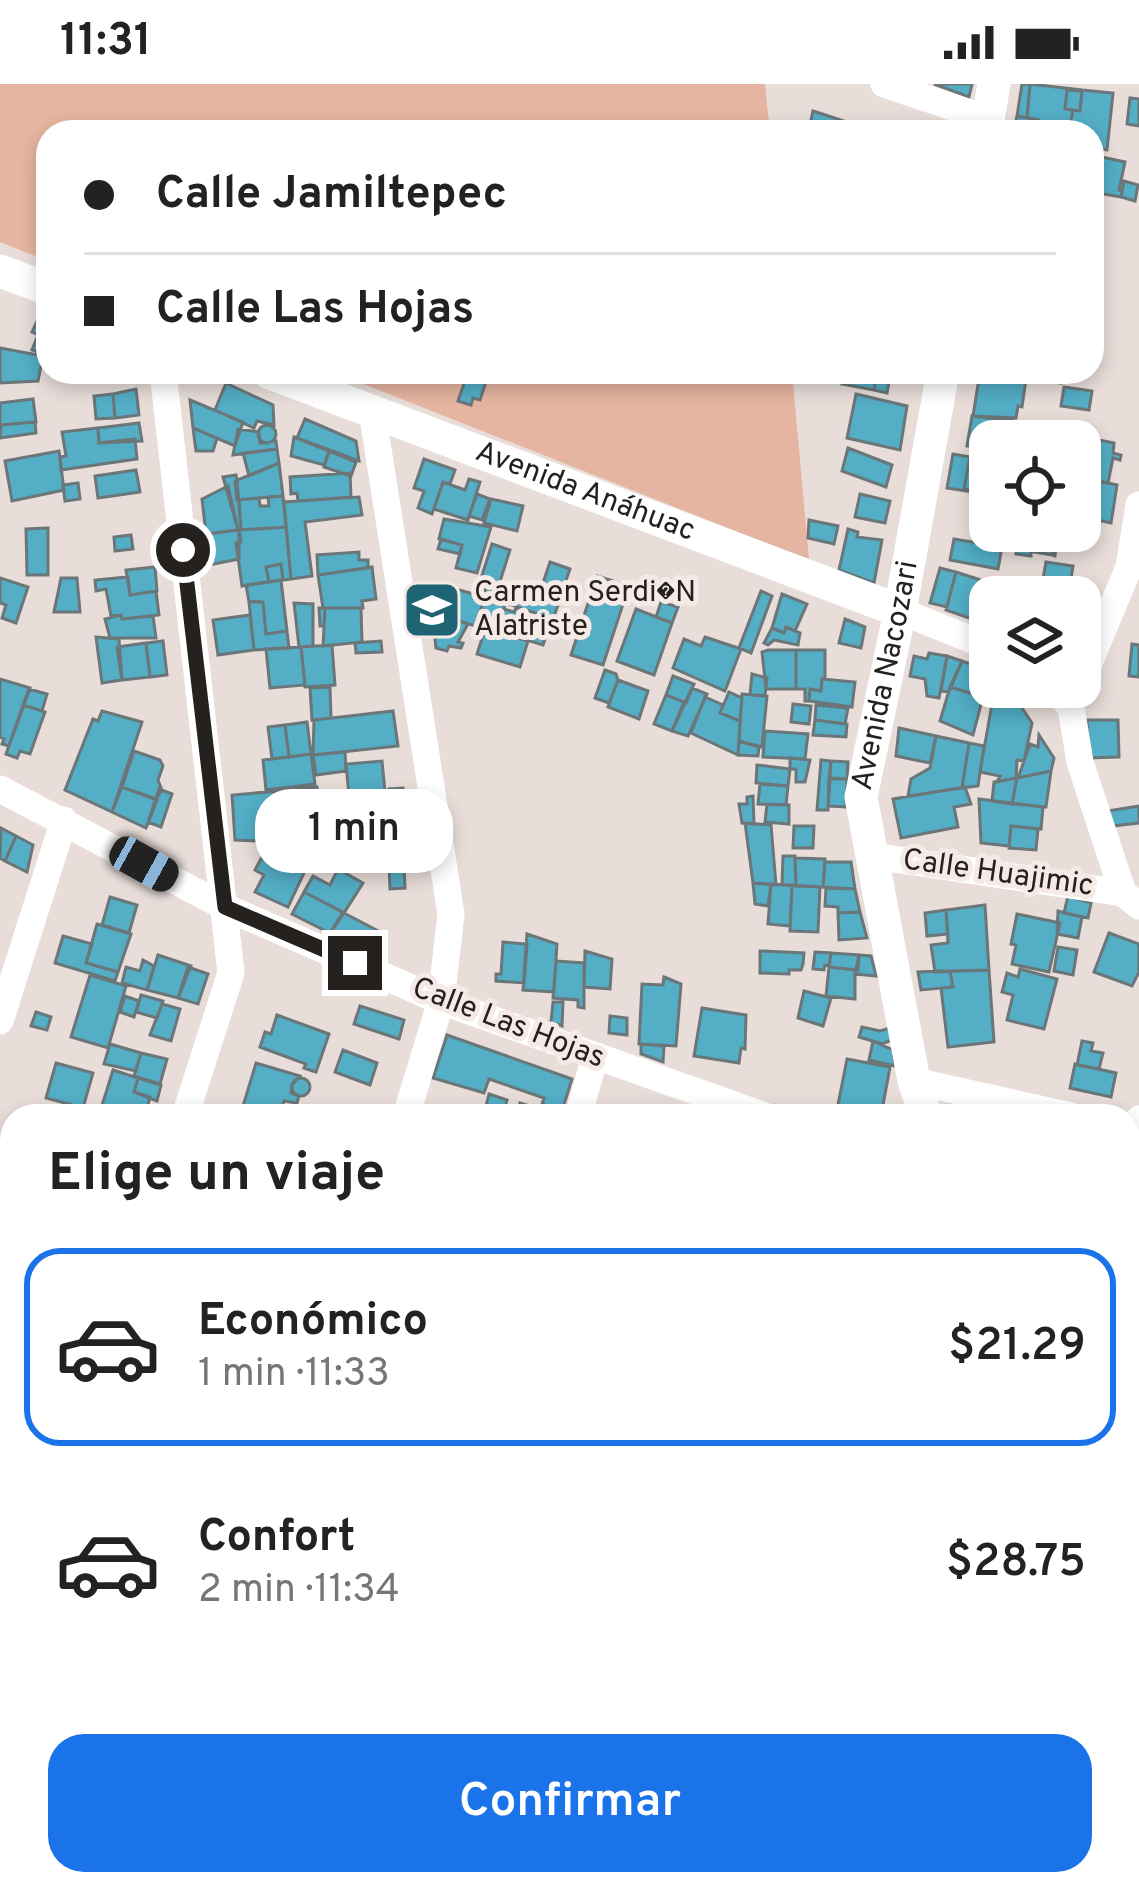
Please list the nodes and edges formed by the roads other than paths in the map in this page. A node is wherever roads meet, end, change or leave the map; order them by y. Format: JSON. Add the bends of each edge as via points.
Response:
{"nodes":[{"id":1,"x":884,"y":84,"type":"edge"},
{"id":2,"x":994,"y":84,"type":"edge"},
{"id":3,"x":974,"y":120,"type":"edge"},
{"id":4,"x":988,"y":120,"type":"edge"},
{"id":5,"x":0,"y":271,"type":"edge"},
{"id":6,"x":36,"y":284,"type":"edge"},
{"id":7,"x":164,"y":384,"type":"edge"},
{"id":8,"x":301,"y":384,"type":"edge"},
{"id":9,"x":941,"y":384,"type":"edge"},
{"id":10,"x":372,"y":410,"type":"junction"},
{"id":11,"x":1139,"y":505,"type":"edge"},
{"id":12,"x":900,"y":611,"type":"junction"},
{"id":13,"x":1101,"y":626,"type":"edge"},
{"id":14,"x":969,"y":639,"type":"edge"},
{"id":15,"x":1072,"y":708,"type":"edge"},
{"id":16,"x":0,"y":790,"type":"edge"},
{"id":17,"x":64,"y":820,"type":"junction"},
{"id":18,"x":873,"y":856,"type":"junction"},
{"id":19,"x":1131,"y":900,"type":"edge"},
{"id":20,"x":225,"y":907,"type":"junction"},
{"id":21,"x":441,"y":1000,"type":"junction"},
{"id":22,"x":0,"y":1021,"type":"edge"},
{"id":23,"x":595,"y":1058,"type":"junction"},
{"id":24,"x":914,"y":1081,"type":"junction"},
{"id":25,"x":189,"y":1104,"type":"edge"},
{"id":26,"x":410,"y":1104,"type":"edge"},
{"id":27,"x":582,"y":1104,"type":"edge"},
{"id":28,"x":730,"y":1104,"type":"edge"},
{"id":29,"x":922,"y":1104,"type":"edge"},
{"id":30,"x":1017,"y":1104,"type":"edge"}],
"edges":[{"from":1,"to":3,"type":"street"},
{"from":2,"to":4,"type":"street"},
{"from":5,"to":6,"type":"street"},
{"from":7,"to":20,"type":"street"},
{"from":8,"to":10,"type":"street","name":"Avenida Anáhuac"},
{"from":9,"to":12,"type":"street","name":"Avenida Nacozari"},
{"from":10,"to":12,"type":"street","name":"Avenida Anáhuac"},
{"from":10,"to":21,"type":"street","via":[[451,914]]},
{"from":11,"to":13,"type":"street","via":[[1129,567]]},
{"from":12,"to":14,"type":"street"},
{"from":12,"to":18,"type":"street","name":"Avenida Nacozari","via":[[861,796]]},
{"from":15,"to":19,"type":"street","via":[[1080,762]]},
{"from":16,"to":17,"type":"street","name":"Calle Las Hojas"},
{"from":17,"to":20,"type":"street","name":"Calle Las Hojas"},
{"from":17,"to":22,"type":"street"},
{"from":18,"to":19,"type":"street","name":"Calle Huajimic"},
{"from":18,"to":24,"type":"street","name":"Avenida Nacozari"},
{"from":20,"to":21,"type":"street","name":"Calle Las Hojas"},
{"from":20,"to":25,"type":"street","via":[[231,973]]},
{"from":21,"to":23,"type":"street","name":"Calle Las Hojas"},
{"from":21,"to":26,"type":"street"},
{"from":23,"to":27,"type":"street"},
{"from":23,"to":28,"type":"street","name":"Calle Las Hojas"},
{"from":24,"to":29,"type":"street","name":"Avenida Nacozari"},
{"from":24,"to":30,"type":"street"}]}
